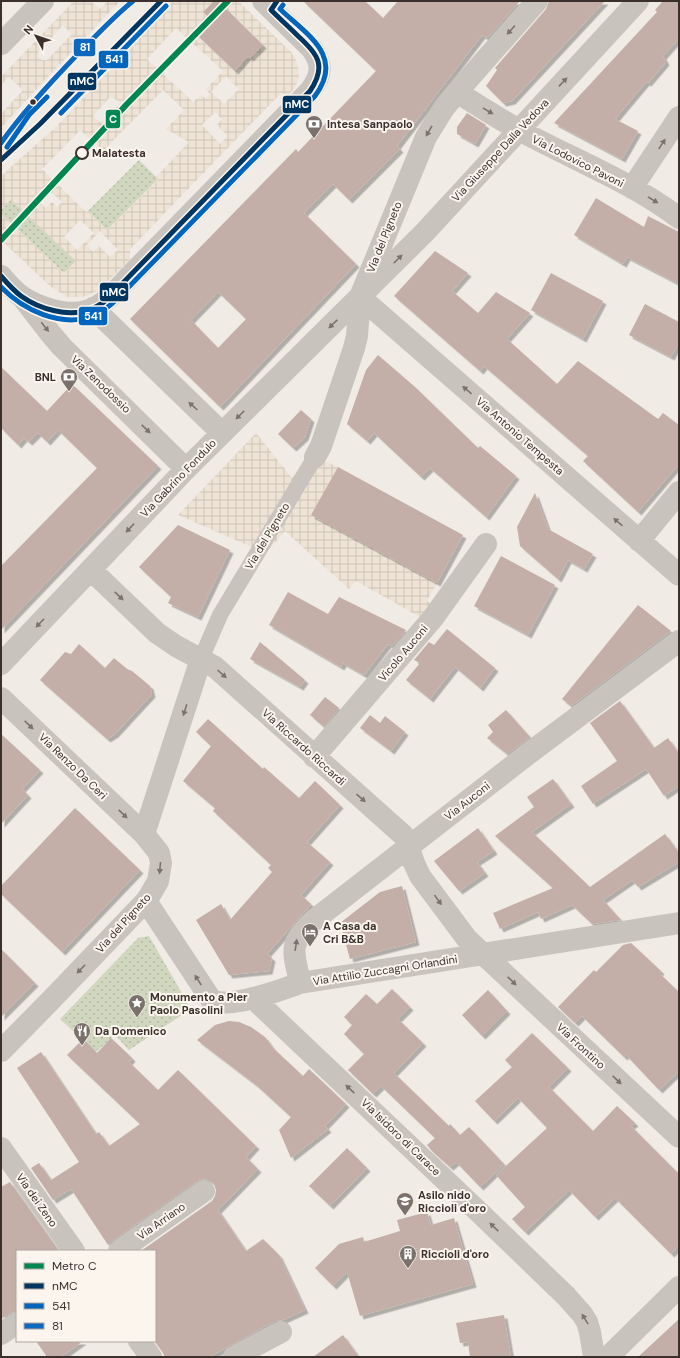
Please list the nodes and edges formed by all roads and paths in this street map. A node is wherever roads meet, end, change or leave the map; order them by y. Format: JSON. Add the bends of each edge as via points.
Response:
{"nodes":[{"id":1,"x":43,"y":1,"type":"edge"},
{"id":2,"x":537,"y":1,"type":"edge"},
{"id":3,"x":638,"y":1,"type":"edge"},
{"id":4,"x":270,"y":4,"type":"edge"},
{"id":5,"x":1,"y":44,"type":"edge"},
{"id":6,"x":457,"y":92,"type":"junction"},
{"id":7,"x":679,"y":117,"type":"edge"},
{"id":8,"x":519,"y":130,"type":"junction"},
{"id":9,"x":632,"y":188,"type":"junction"},
{"id":10,"x":679,"y":218,"type":"edge"},
{"id":11,"x":1,"y":276,"type":"edge"},
{"id":12,"x":11,"y":295,"type":"edge"},
{"id":13,"x":360,"y":297,"type":"junction"},
{"id":14,"x":93,"y":308,"type":"junction"},
{"id":15,"x":222,"y":433,"type":"junction"},
{"id":16,"x":315,"y":457,"type":"joint"},
{"id":17,"x":186,"y":468,"type":"junction"},
{"id":18,"x":679,"y":492,"type":"edge"},
{"id":19,"x":639,"y":541,"type":"junction"},
{"id":20,"x":486,"y":544,"type":"dead end"},
{"id":21,"x":91,"y":570,"type":"junction"},
{"id":22,"x":679,"y":575,"type":"edge"},
{"id":23,"x":679,"y":641,"type":"edge"},
{"id":24,"x":202,"y":659,"type":"junction"},
{"id":25,"x":1,"y":664,"type":"edge"},
{"id":26,"x":1,"y":698,"type":"edge"},
{"id":27,"x":314,"y":757,"type":"junction"},
{"id":28,"x":144,"y":834,"type":"junction"},
{"id":29,"x":408,"y":847,"type":"junction"},
{"id":30,"x":146,"y":901,"type":"junction"},
{"id":31,"x":679,"y":924,"type":"edge"},
{"id":32,"x":484,"y":955,"type":"junction"},
{"id":33,"x":300,"y":983,"type":"junction"},
{"id":34,"x":253,"y":998,"type":"junction"},
{"id":35,"x":1,"y":1051,"type":"edge"},
{"id":36,"x":679,"y":1137,"type":"edge"},
{"id":37,"x":1,"y":1148,"type":"edge"},
{"id":38,"x":204,"y":1191,"type":"dead end"},
{"id":39,"x":73,"y":1250,"type":"edge"},
{"id":40,"x":120,"y":1250,"type":"edge"},
{"id":41,"x":679,"y":1287,"type":"edge"},
{"id":42,"x":16,"y":1324,"type":"edge"},
{"id":43,"x":281,"y":1332,"type":"dead end"},
{"id":44,"x":1,"y":1334,"type":"edge"},
{"id":45,"x":140,"y":1342,"type":"edge"},
{"id":46,"x":151,"y":1357,"type":"edge"},
{"id":47,"x":234,"y":1357,"type":"edge"},
{"id":48,"x":594,"y":1357,"type":"edge"},
{"id":49,"x":608,"y":1357,"type":"edge"}],
"edges":[{"from":1,"to":5,"type":"street"},
{"from":2,"to":6,"type":"street","name":"Via del Pigneto","one_way":true},
{"from":8,"to":3,"type":"street","name":"Via Giuseppe Dalla Vedova","one_way":true},
{"from":4,"to":14,"type":"street","via":[[316,55],[320,71],[315,84],[127,279]]},
{"from":6,"to":8,"type":"street","name":"Via Lodovico Pavoni","one_way":true},
{"from":6,"to":13,"type":"street","name":"Via del Pigneto","one_way":true,"via":[[431,128],[421,147]]},
{"from":9,"to":7,"type":"street","one_way":true},
{"from":8,"to":9,"type":"street","name":"Via Lodovico Pavoni"},
{"from":13,"to":8,"type":"street","name":"Via Giuseppe Dalla Vedova","one_way":true,"via":[[425,232]]},
{"from":9,"to":10,"type":"street","name":"Via Lodovico Pavoni","one_way":true},
{"from":11,"to":12,"type":"street"},
{"from":12,"to":14,"type":"street","via":[[66,313],[80,313]]},
{"from":12,"to":17,"type":"street","name":"Via Zenodossio","one_way":true,"via":[[36,315],[62,347]]},
{"from":13,"to":15,"type":"street","name":"Via Gabrino Fondulo","one_way":true},
{"from":13,"to":16,"type":"street","name":"Via del Pigneto","via":[[356,342]]},
{"from":19,"to":13,"type":"street","name":"Via Antonio Tempesta","one_way":true},
{"from":15,"to":14,"type":"street","one_way":true},
{"from":15,"to":17,"type":"street","name":"Via Gabrino Fondulo"},
{"from":16,"to":24,"type":"street","name":"Via del Pigneto","via":[[220,615]]},
{"from":17,"to":21,"type":"street","name":"Via Gabrino Fondulo","one_way":true},
{"from":18,"to":19,"type":"street"},
{"from":19,"to":22,"type":"street","name":"Via Antonio Tempesta"},
{"from":20,"to":27,"type":"street","name":"Vicolo Auconi","via":[[433,618]]},
{"from":21,"to":24,"type":"street","name":"Via Riccardo Riccardi","one_way":true,"via":[[157,633]]},
{"from":21,"to":25,"type":"street","name":"Via Gabrino Fondulo","one_way":true},
{"from":23,"to":29,"type":"street","name":"Via Auconi"},
{"from":24,"to":27,"type":"street","name":"Via Riccardo Riccardi","one_way":true},
{"from":24,"to":28,"type":"street","name":"Via del Pigneto","one_way":true},
{"from":26,"to":28,"type":"street","name":"Via Renzo Da Ceri","one_way":true},
{"from":27,"to":29,"type":"street","name":"Via Riccardo Riccardi","one_way":true,"via":[[403,835]]},
{"from":28,"to":30,"type":"street","name":"Via del Pigneto","one_way":true,"via":[[159,853],[161,863],[158,881]]},
{"from":29,"to":32,"type":"street","name":"Via Riccardo Riccardi","one_way":true,"via":[[420,876],[467,939]]},
{"from":33,"to":29,"type":"street","name":"Via Auconi","one_way":true,"via":[[294,947],[298,936],[316,918]]},
{"from":34,"to":30,"type":"street","name":"Via Attilio Zuccagni Orlandini","one_way":true,"via":[[220,1003],[212,1000]]},
{"from":30,"to":35,"type":"street","name":"Via del Pigneto","one_way":true},
{"from":31,"to":32,"type":"street","name":"Via Attilio Zuccagni Orlandini"},
{"from":32,"to":33,"type":"street","name":"Via Attilio Zuccagni Orlandini"},
{"from":32,"to":36,"type":"street","name":"Via Frontino","one_way":true},
{"from":33,"to":34,"type":"street","name":"Via Attilio Zuccagni Orlandini"},
{"from":48,"to":34,"type":"street","name":"Via Isidoro di Carace","one_way":true,"via":[[589,1326],[570,1301]]},
{"from":37,"to":39,"type":"street","name":"Via dei Zeno"},
{"from":38,"to":40,"type":"street","name":"Via Arriano"},
{"from":41,"to":49,"type":"street"},
{"from":42,"to":44,"type":"street"},
{"from":43,"to":47,"type":"street"},
{"from":45,"to":46,"type":"street"}]}
